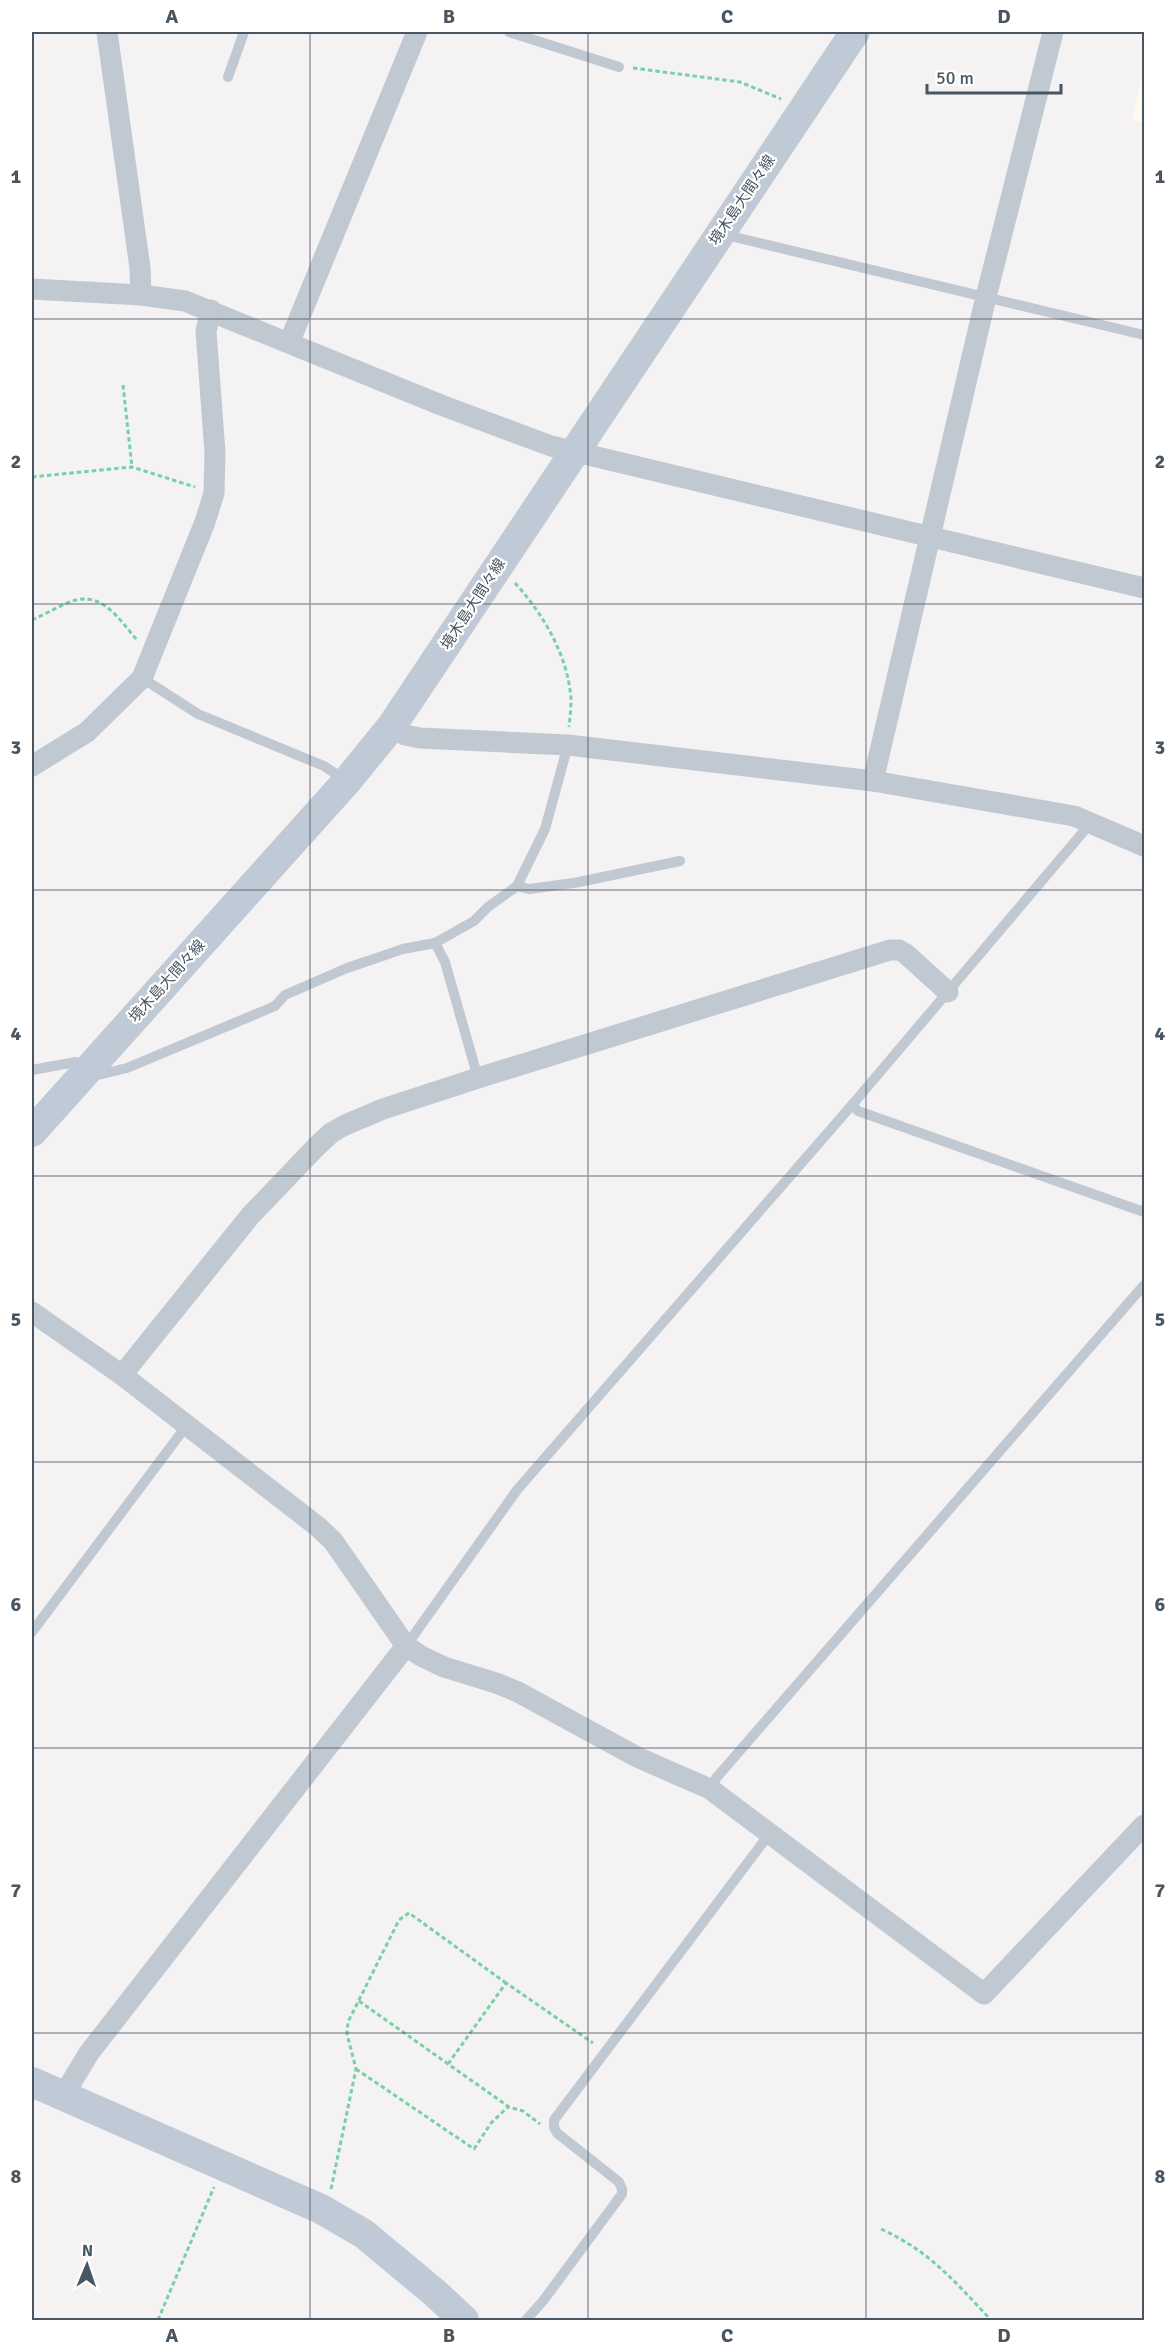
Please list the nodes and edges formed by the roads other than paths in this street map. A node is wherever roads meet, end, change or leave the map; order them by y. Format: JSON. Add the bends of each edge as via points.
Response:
{"nodes":[{"id":1,"x":107,"y":32,"type":"edge"},
{"id":2,"x":244,"y":32,"type":"edge"},
{"id":3,"x":417,"y":32,"type":"edge"},
{"id":4,"x":509,"y":32,"type":"edge"},
{"id":5,"x":855,"y":32,"type":"edge"},
{"id":6,"x":1053,"y":32,"type":"edge"},
{"id":7,"x":620,"y":68,"type":"road end"},
{"id":8,"x":228,"y":77,"type":"dead end"},
{"id":9,"x":722,"y":230,"type":"junction"},
{"id":10,"x":32,"y":289,"type":"edge"},
{"id":11,"x":141,"y":295,"type":"junction"},
{"id":12,"x":986,"y":297,"type":"junction"},
{"id":13,"x":211,"y":310,"type":"junction"},
{"id":14,"x":1144,"y":335,"type":"edge"},
{"id":15,"x":289,"y":342,"type":"junction"},
{"id":16,"x":574,"y":452,"type":"junction"},
{"id":17,"x":929,"y":536,"type":"junction"},
{"id":18,"x":1144,"y":588,"type":"edge"},
{"id":19,"x":142,"y":678,"type":"junction"},
{"id":20,"x":391,"y":727,"type":"junction"},
{"id":21,"x":568,"y":745,"type":"junction"},
{"id":22,"x":32,"y":766,"type":"edge"},
{"id":23,"x":347,"y":781,"type":"junction"},
{"id":24,"x":873,"y":781,"type":"junction"},
{"id":25,"x":1089,"y":820,"type":"junction"},
{"id":26,"x":1144,"y":846,"type":"edge"},
{"id":27,"x":680,"y":861,"type":"dead end"},
{"id":28,"x":517,"y":886,"type":"junction"},
{"id":29,"x":435,"y":943,"type":"junction"},
{"id":30,"x":948,"y":992,"type":"junction"},
{"id":31,"x":88,"y":1069,"type":"junction"},
{"id":32,"x":32,"y":1070,"type":"edge"},
{"id":33,"x":478,"y":1078,"type":"junction"},
{"id":34,"x":852,"y":1105,"type":"junction"},
{"id":35,"x":32,"y":1132,"type":"edge"},
{"id":36,"x":1144,"y":1212,"type":"edge"},
{"id":37,"x":1144,"y":1286,"type":"edge"},
{"id":38,"x":32,"y":1312,"type":"edge"},
{"id":39,"x":122,"y":1375,"type":"junction"},
{"id":40,"x":187,"y":1425,"type":"junction"},
{"id":41,"x":32,"y":1632,"type":"edge"},
{"id":42,"x":406,"y":1646,"type":"junction"},
{"id":43,"x":710,"y":1789,"type":"junction"},
{"id":44,"x":1144,"y":1825,"type":"edge"},
{"id":45,"x":770,"y":1833,"type":"junction"},
{"id":46,"x":32,"y":2082,"type":"edge"},
{"id":47,"x":63,"y":2096,"type":"junction"},
{"id":48,"x":464,"y":2320,"type":"edge"},
{"id":49,"x":526,"y":2320,"type":"edge"}],
"edges":[{"from":1,"to":11,"type":"street","via":[[141,268]]},
{"from":2,"to":8,"type":"lane"},
{"from":3,"to":15,"type":"street"},
{"from":4,"to":7,"type":"lane"},
{"from":5,"to":9,"type":"main road","name":"境木島大間々線"},
{"from":6,"to":12,"type":"street"},
{"from":9,"to":12,"type":"lane","via":[[730,236]]},
{"from":9,"to":16,"type":"main road","name":"境木島大間々線"},
{"from":10,"to":11,"type":"street"},
{"from":11,"to":13,"type":"street","via":[[185,301]]},
{"from":12,"to":14,"type":"lane"},
{"from":12,"to":17,"type":"street"},
{"from":13,"to":15,"type":"street"},
{"from":13,"to":19,"type":"street","via":[[206,331],[214,493]]},
{"from":15,"to":16,"type":"street","via":[[441,405]]},
{"from":16,"to":17,"type":"street"},
{"from":16,"to":20,"type":"main road","name":"境木島大間々線"},
{"from":17,"to":18,"type":"street"},
{"from":17,"to":24,"type":"street"},
{"from":19,"to":22,"type":"street","via":[[87,732]]},
{"from":19,"to":23,"type":"lane","via":[[198,714],[324,766]]},
{"from":20,"to":21,"type":"street","via":[[420,738]]},
{"from":20,"to":23,"type":"main road","name":"境木島大間々線"},
{"from":21,"to":24,"type":"street"},
{"from":21,"to":28,"type":"lane","via":[[545,829]]},
{"from":23,"to":31,"type":"main road","name":"境木島大間々線"},
{"from":24,"to":25,"type":"street"},
{"from":25,"to":26,"type":"street"},
{"from":25,"to":30,"type":"lane","via":[[1084,831]]},
{"from":27,"to":28,"type":"lane","via":[[574,883],[529,889]]},
{"from":28,"to":29,"type":"lane","via":[[474,921]]},
{"from":29,"to":31,"type":"lane","via":[[346,968],[285,995],[275,1006],[128,1068],[98,1075]]},
{"from":29,"to":33,"type":"lane","via":[[445,962]]},
{"from":30,"to":33,"type":"street","via":[[906,954],[890,950]]},
{"from":30,"to":34,"type":"lane"},
{"from":31,"to":32,"type":"lane","via":[[69,1062]]},
{"from":31,"to":35,"type":"main road","name":"境木島大間々線"},
{"from":33,"to":39,"type":"street","via":[[373,1113],[331,1133],[250,1216]]},
{"from":34,"to":36,"type":"lane","via":[[858,1111]]},
{"from":34,"to":42,"type":"lane","via":[[517,1490]]},
{"from":37,"to":43,"type":"lane"},
{"from":38,"to":39,"type":"street"},
{"from":39,"to":40,"type":"street"},
{"from":40,"to":41,"type":"lane"},
{"from":40,"to":42,"type":"street","via":[[333,1540]]},
{"from":42,"to":43,"type":"street","via":[[444,1667],[518,1692],[637,1757]]},
{"from":42,"to":47,"type":"street","via":[[88,2053]]},
{"from":43,"to":45,"type":"street"},
{"from":44,"to":45,"type":"street","via":[[984,1994]]},
{"from":45,"to":49,"type":"lane","via":[[557,2114],[557,2133],[614,2177],[622,2194]]},
{"from":46,"to":47,"type":"main road"},
{"from":47,"to":48,"type":"main road","via":[[321,2209],[364,2234]]}]}
